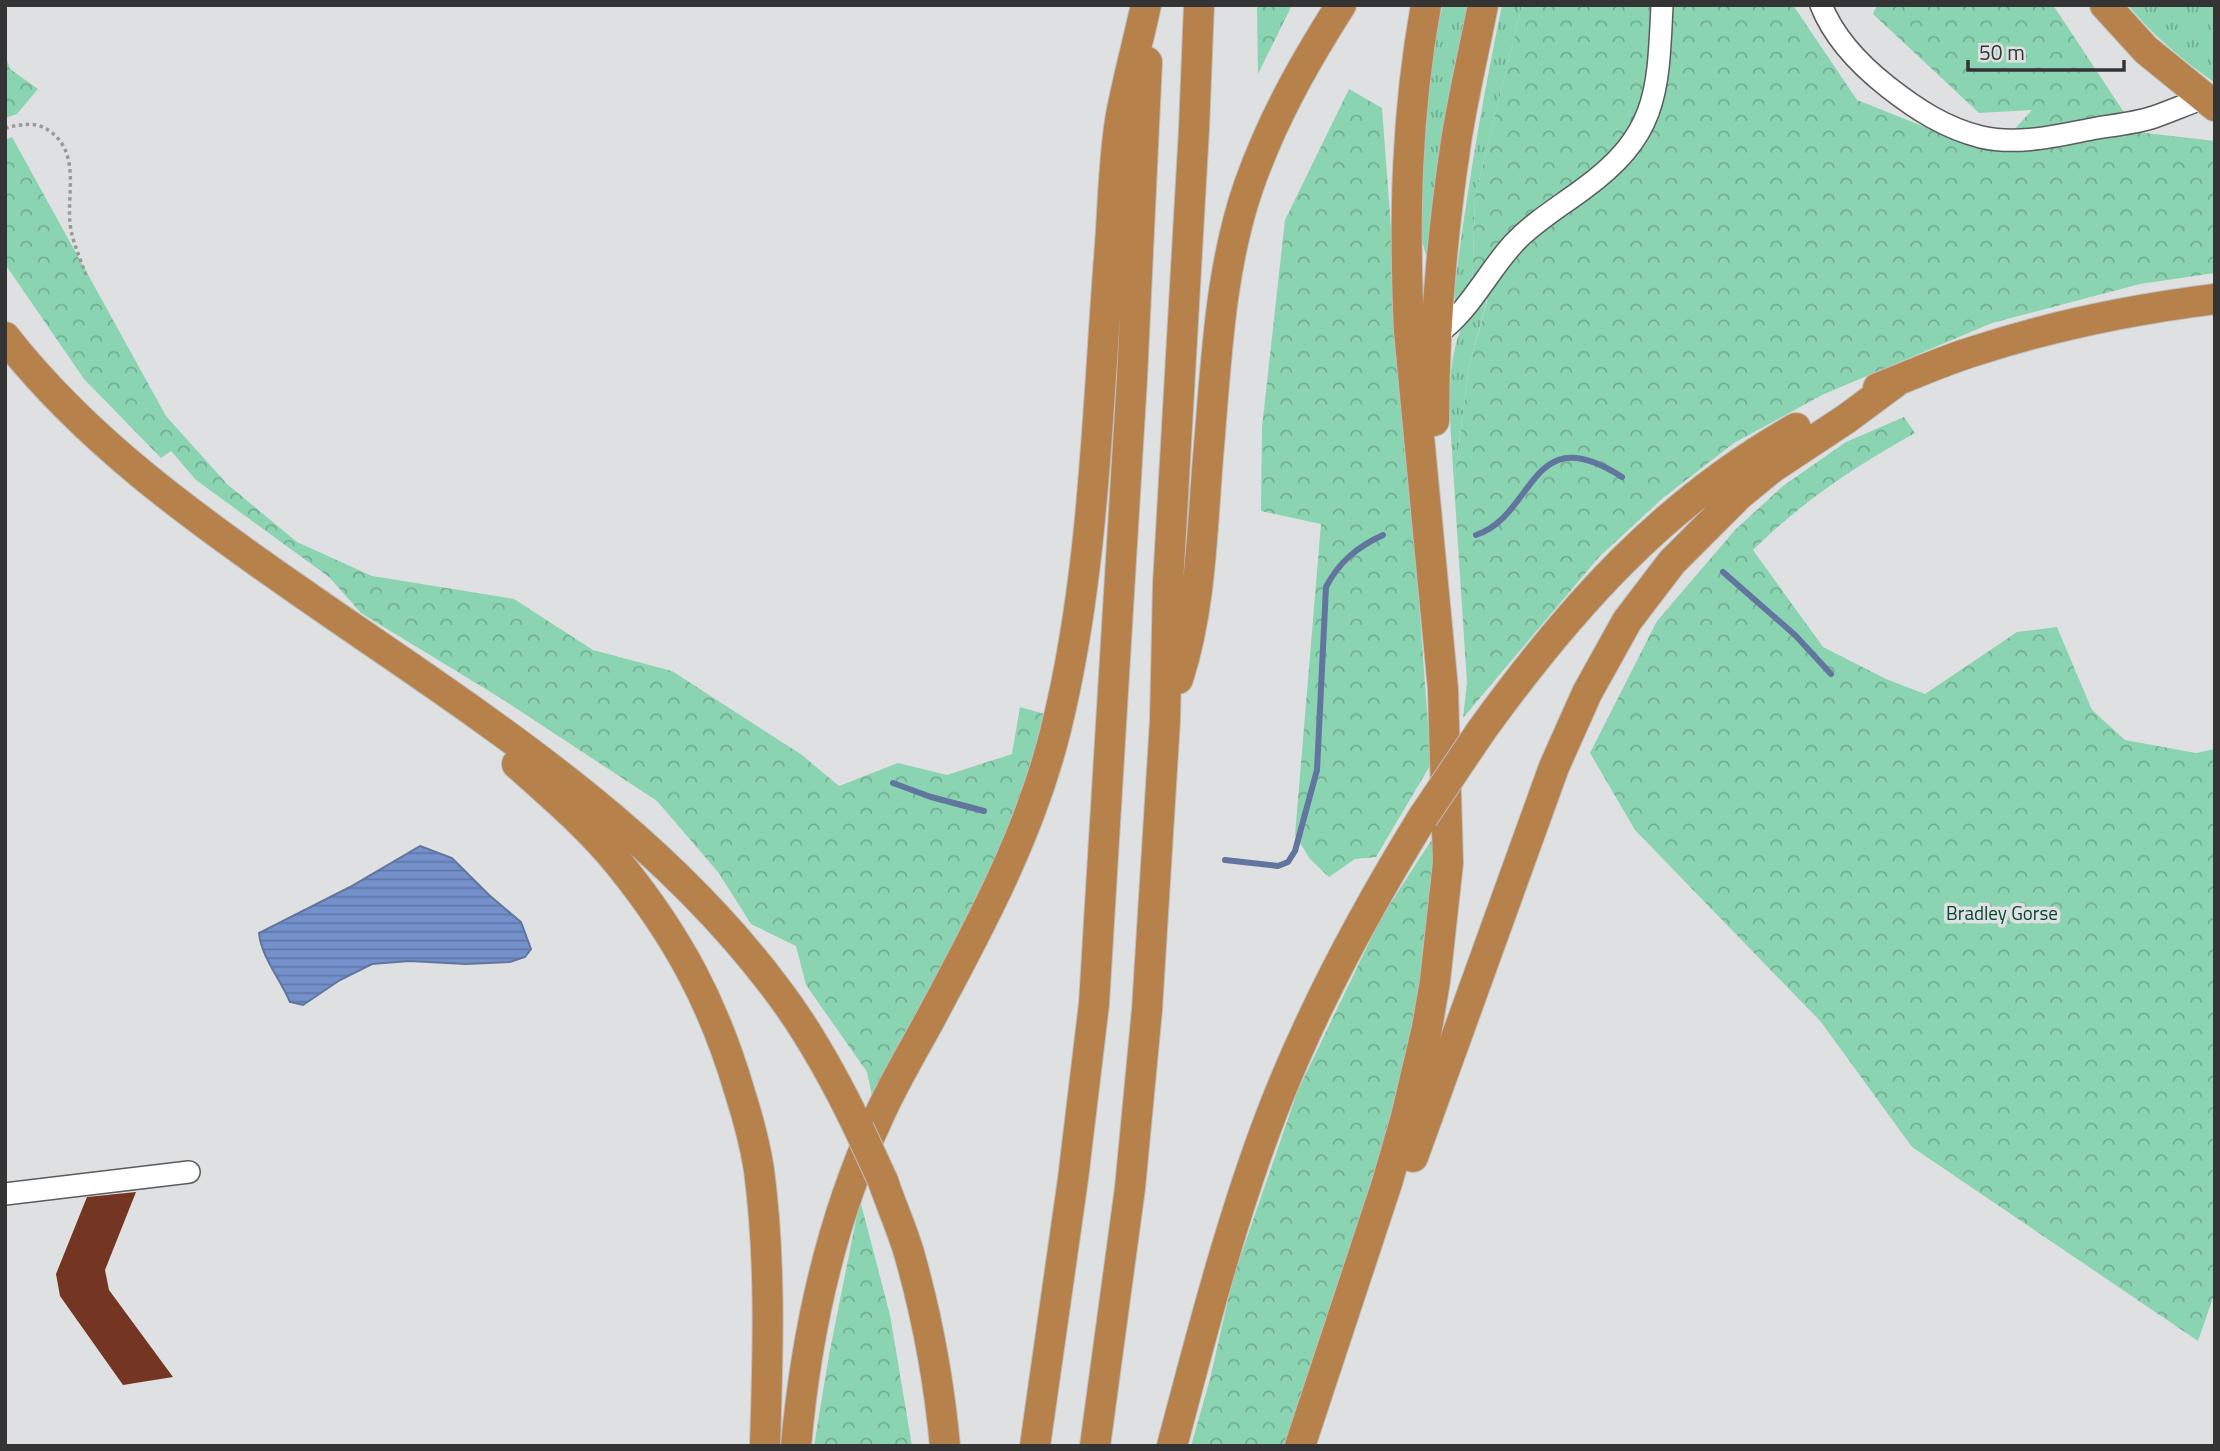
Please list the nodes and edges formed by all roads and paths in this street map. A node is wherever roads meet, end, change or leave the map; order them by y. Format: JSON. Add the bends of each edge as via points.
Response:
{"nodes":[{"id":1,"x":1148,"y":5,"type":"edge"},
{"id":2,"x":1199,"y":5,"type":"edge"},
{"id":3,"x":1341,"y":5,"type":"edge"},
{"id":4,"x":1426,"y":5,"type":"edge"},
{"id":5,"x":1483,"y":5,"type":"edge"},
{"id":6,"x":1662,"y":5,"type":"edge"},
{"id":7,"x":1821,"y":5,"type":"edge"},
{"id":8,"x":2105,"y":5,"type":"edge"},
{"id":9,"x":2209,"y":102,"type":"edge"},
{"id":10,"x":5,"y":128,"type":"edge"},
{"id":11,"x":86,"y":275,"type":"dead end"},
{"id":12,"x":2215,"y":299,"type":"edge"},
{"id":13,"x":1436,"y":335,"type":"junction"},
{"id":14,"x":5,"y":337,"type":"edge"},
{"id":15,"x":1896,"y":382,"type":"junction"},
{"id":16,"x":1433,"y":581,"type":"junction"},
{"id":17,"x":405,"y":664,"type":"junction"},
{"id":18,"x":1165,"y":721,"type":"junction"},
{"id":19,"x":189,"y":1172,"type":"dead end"},
{"id":20,"x":5,"y":1194,"type":"edge"},
{"id":21,"x":1340,"y":1327,"type":"junction"},
{"id":22,"x":765,"y":1446,"type":"edge"},
{"id":23,"x":796,"y":1446,"type":"edge"},
{"id":24,"x":945,"y":1446,"type":"edge"},
{"id":25,"x":1035,"y":1446,"type":"edge"},
{"id":26,"x":1095,"y":1446,"type":"edge"},
{"id":27,"x":1172,"y":1446,"type":"edge"},
{"id":28,"x":1300,"y":1446,"type":"edge"}],
"edges":[{"from":1,"to":23,"type":"highway","via":[[1120,118],[1090,523],[1056,730],[1010,862],[877,1120],[852,1181],[826,1264]]},
{"from":1,"to":25,"type":"highway","via":[[1132,379],[1094,1004]]},
{"from":2,"to":18,"type":"highway","via":[[1168,584]]},
{"from":3,"to":18,"type":"highway","via":[[1282,103],[1248,187],[1238,226],[1226,279],[1197,587],[1183,665]]},
{"from":4,"to":16,"type":"highway","via":[[1408,141],[1406,271]]},
{"from":5,"to":13,"type":"highway","via":[[1456,141]]},
{"from":6,"to":13,"type":"lane","via":[[1659,67],[1649,112],[1635,140],[1602,175],[1529,228],[1454,322]]},
{"from":7,"to":9,"type":"lane","via":[[1838,37],[1881,82],[1915,108],[1981,137],[2028,140],[2152,118]]},
{"from":8,"to":9,"type":"highway","via":[[2147,50]]},
{"from":10,"to":11,"type":"path","via":[[44,127],[63,144],[70,175],[70,226]]},
{"from":12,"to":15,"type":"highway","via":[[2043,331],[1977,350]]},
{"from":13,"to":16,"type":"highway"},
{"from":14,"to":17,"type":"highway","via":[[73,415],[119,456],[239,549]]},
{"from":15,"to":21,"type":"highway","via":[[1740,494],[1672,562],[1614,644],[1554,768],[1403,1185]]},
{"from":15,"to":27,"type":"highway","bridge":true,"via":[[1838,404],[1789,432],[1704,489],[1656,528],[1606,574],[1558,628],[1481,731],[1368,908],[1328,984],[1273,1111],[1222,1263]]},
{"from":16,"to":21,"type":"highway","via":[[1448,820],[1435,981],[1406,1117]]},
{"from":17,"to":22,"type":"highway","via":[[593,835],[650,904],[701,985],[732,1063],[759,1169],[768,1363]]},
{"from":17,"to":24,"type":"highway","bridge":true,"via":[[606,812],[712,912],[798,1020],[859,1129],[908,1250],[923,1307]]},
{"from":18,"to":26,"type":"highway","via":[[1147,1010],[1130,1188]]},
{"from":19,"to":20,"type":"lane"},
{"from":21,"to":28,"type":"highway"}]}
